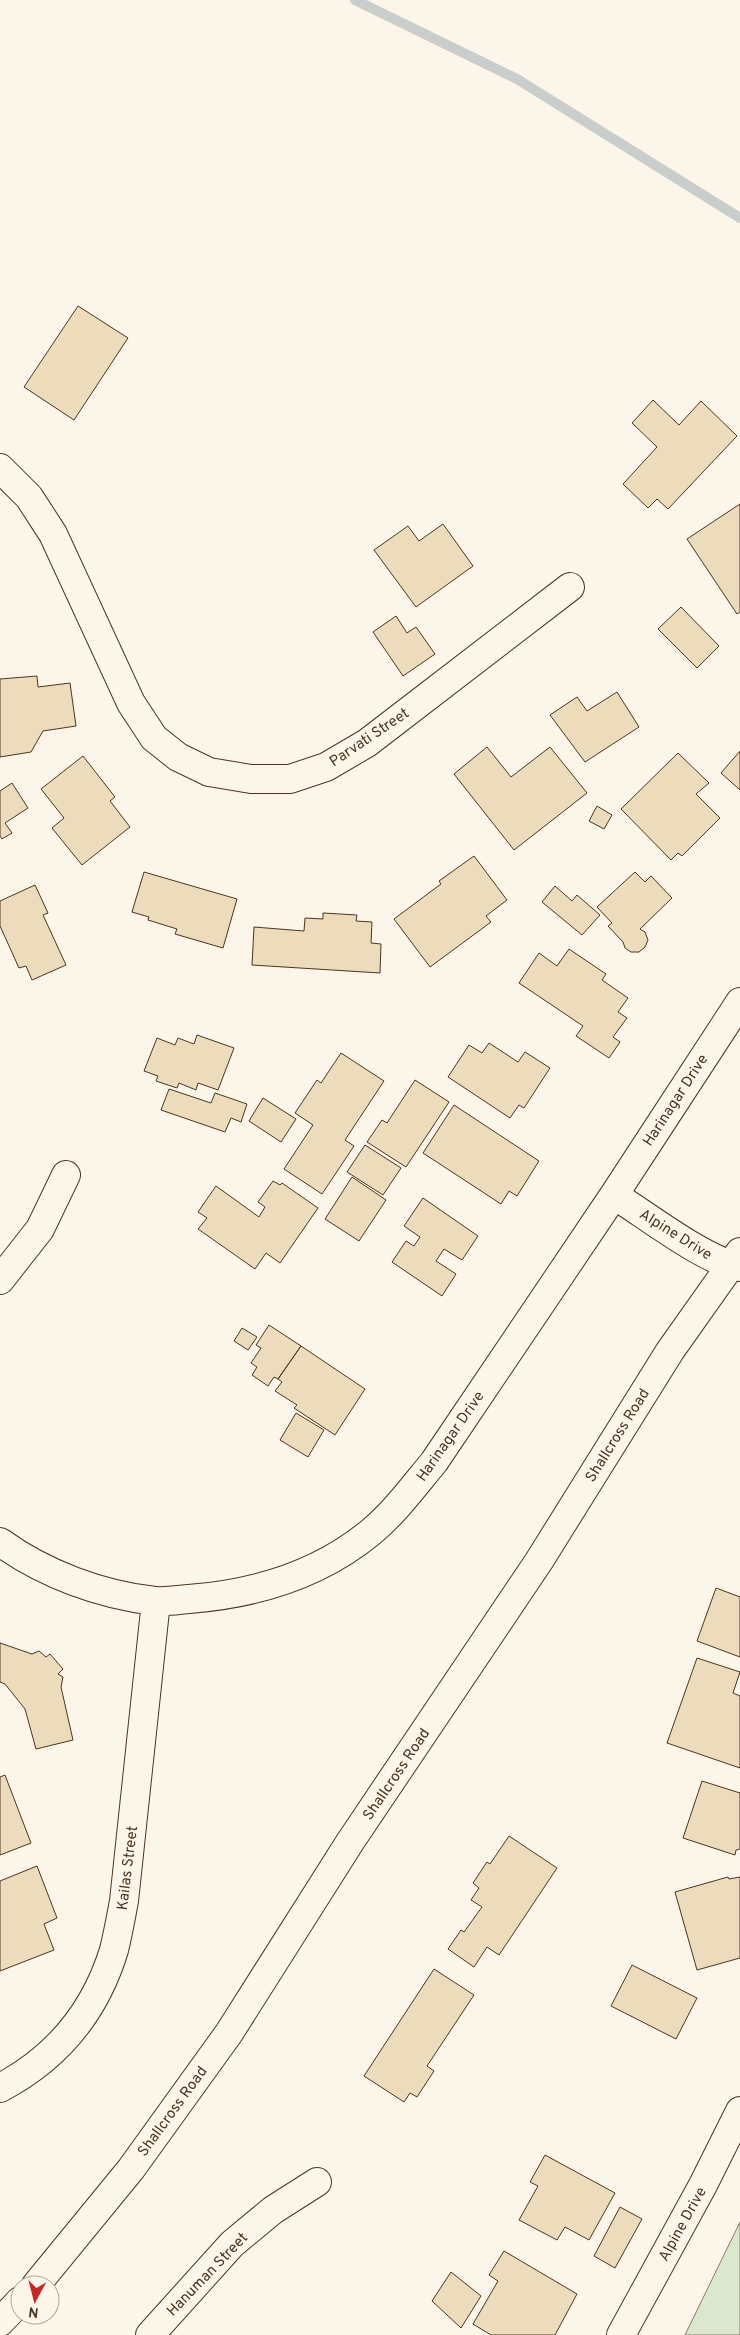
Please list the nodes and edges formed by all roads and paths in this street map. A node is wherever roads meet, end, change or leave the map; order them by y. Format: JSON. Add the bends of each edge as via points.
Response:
{"nodes":[{"id":1,"x":0,"y":468,"type":"edge"},
{"id":2,"x":570,"y":587,"type":"dead end"},
{"id":3,"x":740,"y":1002,"type":"edge"},
{"id":4,"x":66,"y":1175,"type":"dead end"},
{"id":5,"x":614,"y":1195,"type":"junction"},
{"id":6,"x":737,"y":1261,"type":"edge"},
{"id":7,"x":0,"y":1280,"type":"edge"},
{"id":8,"x":0,"y":1542,"type":"edge"},
{"id":9,"x":156,"y":1601,"type":"junction"},
{"id":10,"x":0,"y":2088,"type":"edge"},
{"id":11,"x":740,"y":2111,"type":"edge"},
{"id":12,"x":317,"y":2182,"type":"dead end"},
{"id":13,"x":44,"y":2275,"type":"edge"},
{"id":14,"x":10,"y":2312,"type":"edge"},
{"id":15,"x":0,"y":2322,"type":"edge"},
{"id":16,"x":150,"y":2335,"type":"edge"},
{"id":17,"x":621,"y":2335,"type":"edge"}],
"edges":[{"from":1,"to":2,"type":"street","name":"Parvati Street","via":[[29,497],[53,534],[131,703],[154,738],[178,757],[209,772],[251,779],[290,779],[326,766],[367,743]]},
{"from":3,"to":5,"type":"street","name":"Harinagar Drive"},
{"from":4,"to":7,"type":"street","via":[[40,1229]]},
{"from":5,"to":6,"type":"street","name":"Alpine Drive","via":[[705,1254]]},
{"from":5,"to":9,"type":"street","name":"Harinagar Drive","via":[[434,1462],[403,1500],[370,1532],[333,1558],[282,1582],[226,1596]]},
{"from":6,"to":13,"type":"street","name":"Shallcross Road","via":[[670,1351],[539,1561],[350,1842],[229,2033],[131,2169]]},
{"from":8,"to":9,"type":"street","name":"Harinagar Drive","via":[[66,1579],[107,1592]]},
{"from":9,"to":10,"type":"street","name":"Kailas Street","via":[[124,1901],[114,1950],[97,1991],[76,2027],[41,2063]]},
{"from":11,"to":17,"type":"street","name":"Alpine Drive"},
{"from":12,"to":16,"type":"street","name":"Hanuman Street","via":[[273,2210],[232,2244]]},
{"from":14,"to":15,"type":"street"}]}
